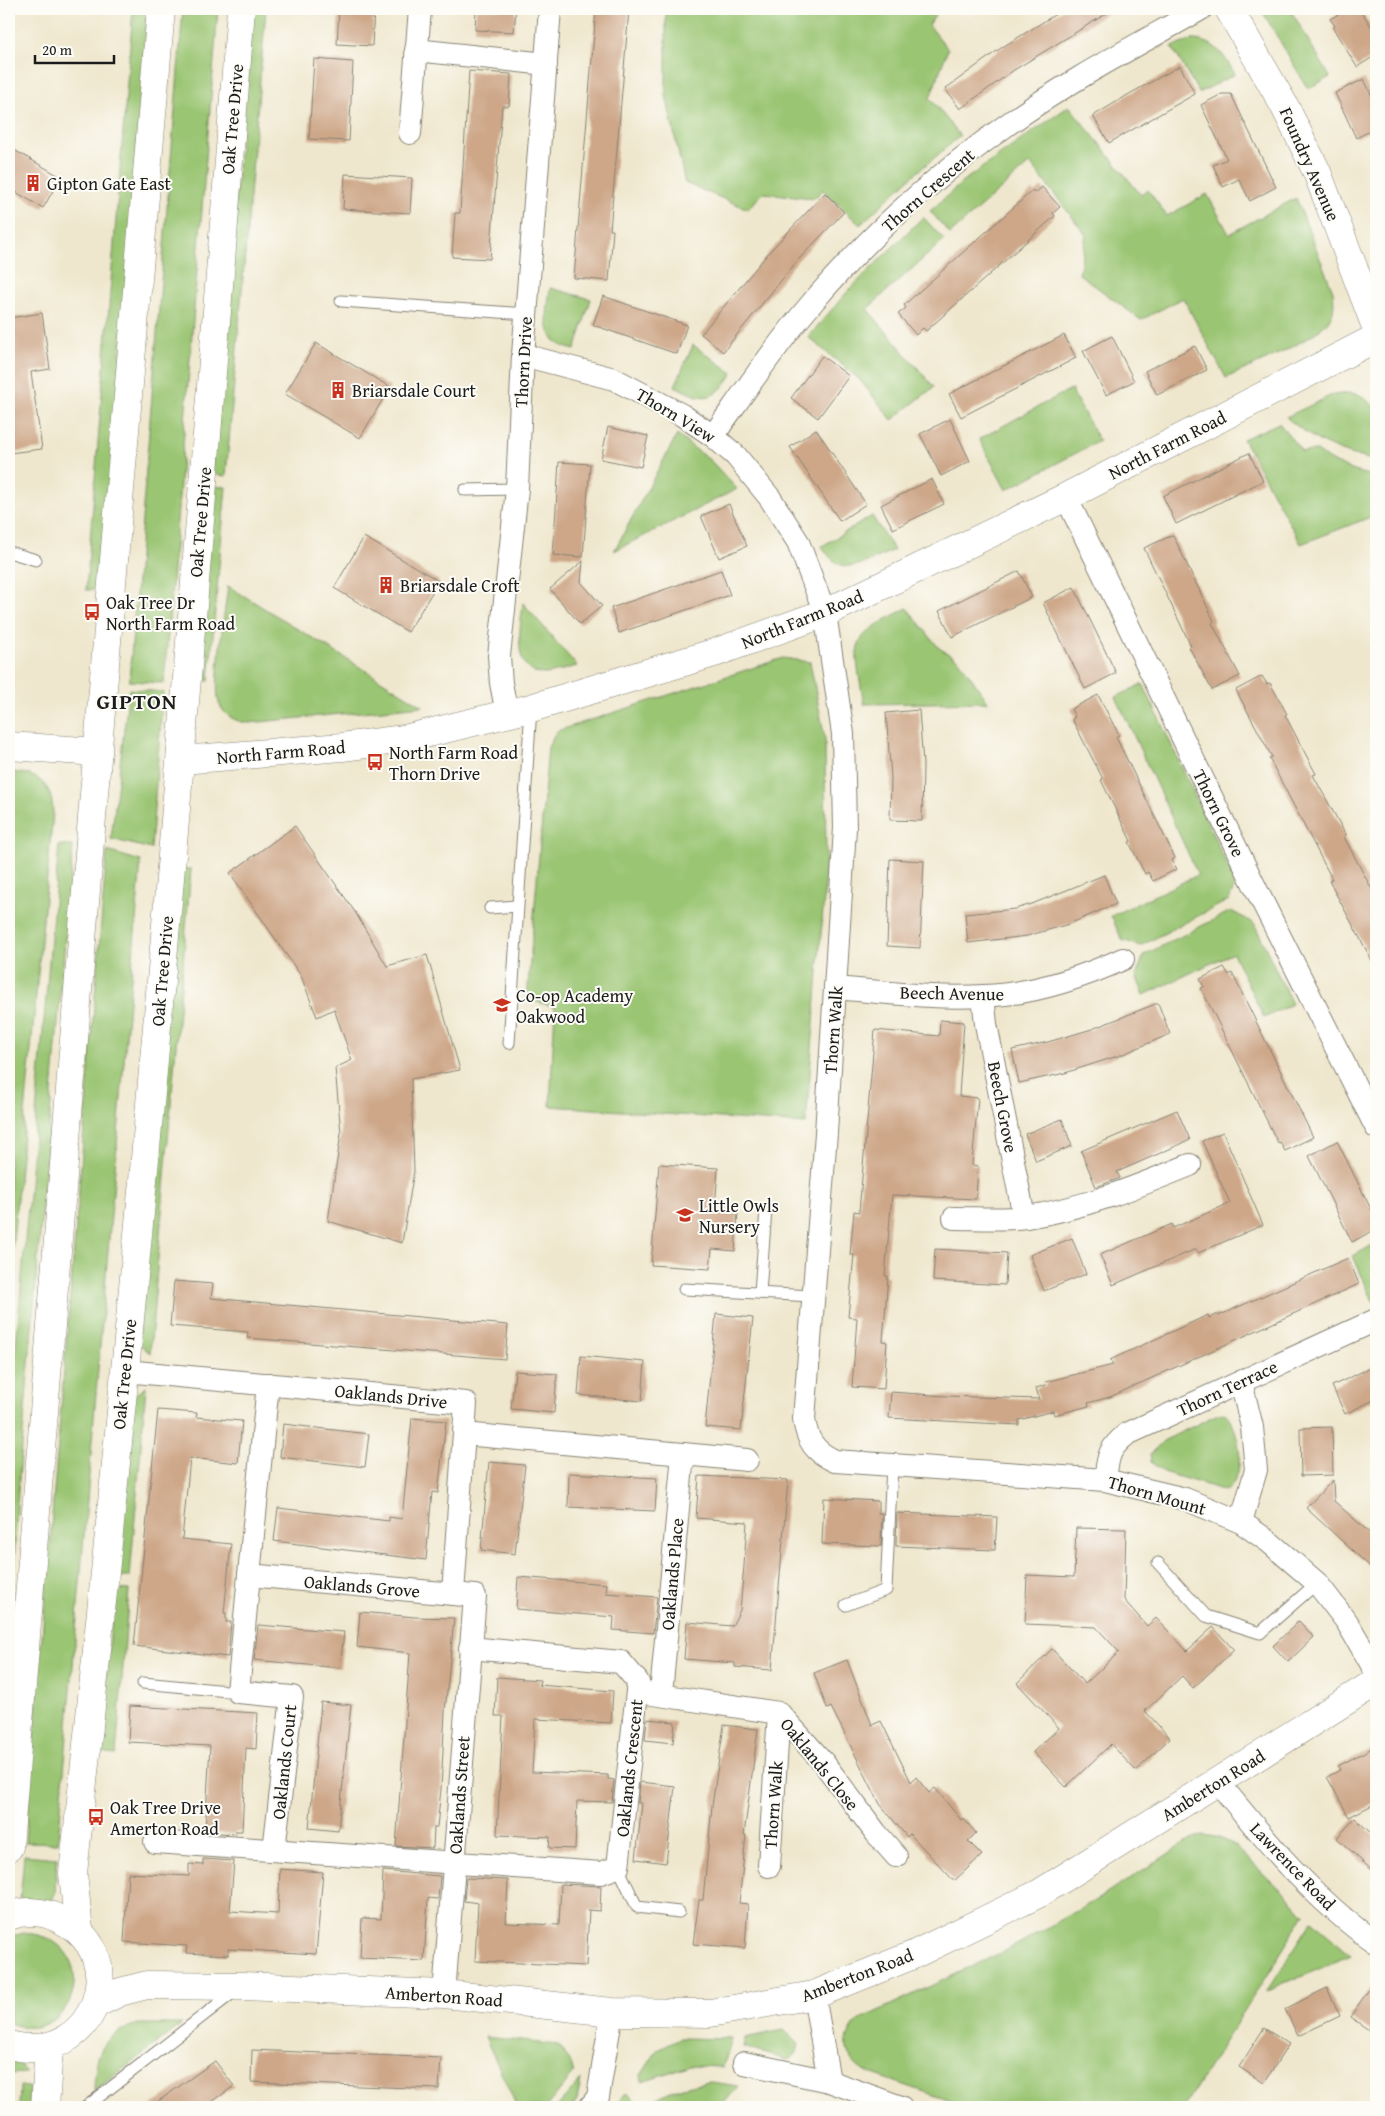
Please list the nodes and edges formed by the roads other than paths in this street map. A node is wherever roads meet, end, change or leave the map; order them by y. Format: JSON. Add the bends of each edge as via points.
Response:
{"nodes":[{"id":1,"x":161,"y":9,"type":"edge"},
{"id":2,"x":241,"y":9,"type":"edge"},
{"id":3,"x":420,"y":9,"type":"edge"},
{"id":4,"x":550,"y":9,"type":"edge"},
{"id":5,"x":1201,"y":9,"type":"edge"},
{"id":6,"x":1229,"y":9,"type":"edge"},
{"id":7,"x":416,"y":50,"type":"junction"},
{"id":8,"x":546,"y":64,"type":"junction"},
{"id":9,"x":410,"y":133,"type":"dead end"},
{"id":10,"x":341,"y":301,"type":"dead end"},
{"id":11,"x":526,"y":314,"type":"junction"},
{"id":12,"x":1376,"y":327,"type":"edge"},
{"id":13,"x":1376,"y":338,"type":"edge"},
{"id":14,"x":523,"y":356,"type":"junction"},
{"id":15,"x":713,"y":436,"type":"junction"},
{"id":16,"x":517,"y":489,"type":"junction"},
{"id":17,"x":466,"y":490,"type":"dead end"},
{"id":18,"x":1066,"y":497,"type":"junction"},
{"id":19,"x":9,"y":552,"type":"edge"},
{"id":20,"x":36,"y":560,"type":"dead end"},
{"id":21,"x":825,"y":613,"type":"junction"},
{"id":22,"x":519,"y":711,"type":"junction"},
{"id":23,"x":9,"y":746,"type":"edge"},
{"id":24,"x":98,"y":752,"type":"junction"},
{"id":25,"x":182,"y":760,"type":"junction"},
{"id":26,"x":517,"y":906,"type":"junction"},
{"id":27,"x":490,"y":908,"type":"dead end"},
{"id":28,"x":1122,"y":959,"type":"dead end"},
{"id":29,"x":835,"y":988,"type":"junction"},
{"id":30,"x":983,"y":996,"type":"junction"},
{"id":31,"x":509,"y":1042,"type":"dead end"},
{"id":32,"x":1376,"y":1126,"type":"edge"},
{"id":33,"x":1190,"y":1165,"type":"dead end"},
{"id":34,"x":766,"y":1209,"type":"dead end"},
{"id":35,"x":1024,"y":1217,"type":"junction"},
{"id":36,"x":954,"y":1218,"type":"dead end"},
{"id":37,"x":684,"y":1288,"type":"dead end"},
{"id":38,"x":760,"y":1293,"type":"junction"},
{"id":39,"x":812,"y":1296,"type":"junction"},
{"id":40,"x":1376,"y":1320,"type":"edge"},
{"id":41,"x":125,"y":1371,"type":"junction"},
{"id":42,"x":1241,"y":1382,"type":"junction"},
{"id":43,"x":268,"y":1384,"type":"junction"},
{"id":44,"x":464,"y":1434,"type":"junction"},
{"id":45,"x":812,"y":1446,"type":"joint"},
{"id":46,"x":683,"y":1454,"type":"junction"},
{"id":47,"x":747,"y":1460,"type":"dead end"},
{"id":48,"x":892,"y":1465,"type":"junction"},
{"id":49,"x":1105,"y":1480,"type":"junction"},
{"id":50,"x":1241,"y":1522,"type":"junction"},
{"id":51,"x":1158,"y":1563,"type":"dead end"},
{"id":52,"x":249,"y":1575,"type":"junction"},
{"id":53,"x":1317,"y":1583,"type":"junction"},
{"id":54,"x":452,"y":1594,"type":"junction"},
{"id":55,"x":475,"y":1596,"type":"joint"},
{"id":56,"x":846,"y":1605,"type":"dead end"},
{"id":57,"x":470,"y":1648,"type":"junction"},
{"id":58,"x":1376,"y":1672,"type":"edge"},
{"id":59,"x":1376,"y":1682,"type":"edge"},
{"id":60,"x":143,"y":1683,"type":"dead end"},
{"id":61,"x":637,"y":1691,"type":"junction"},
{"id":62,"x":238,"y":1692,"type":"junction"},
{"id":63,"x":660,"y":1694,"type":"junction"},
{"id":64,"x":778,"y":1713,"type":"junction"},
{"id":65,"x":1218,"y":1782,"type":"junction"},
{"id":66,"x":154,"y":1842,"type":"dead end"},
{"id":67,"x":9,"y":1847,"type":"edge"},
{"id":68,"x":274,"y":1850,"type":"junction"},
{"id":69,"x":896,"y":1856,"type":"dead end"},
{"id":70,"x":455,"y":1861,"type":"junction"},
{"id":71,"x":769,"y":1866,"type":"dead end"},
{"id":72,"x":618,"y":1867,"type":"junction"},
{"id":73,"x":679,"y":1912,"type":"dead end"},
{"id":74,"x":9,"y":1916,"type":"edge"},
{"id":75,"x":86,"y":1941,"type":"junction"},
{"id":76,"x":1376,"y":1943,"type":"edge"},
{"id":77,"x":147,"y":1985,"type":"junction"},
{"id":78,"x":242,"y":1986,"type":"junction"},
{"id":79,"x":444,"y":1994,"type":"junction"},
{"id":80,"x":814,"y":1995,"type":"junction"},
{"id":81,"x":96,"y":2004,"type":"junction"},
{"id":82,"x":612,"y":2012,"type":"junction"},
{"id":83,"x":9,"y":2046,"type":"edge"},
{"id":84,"x":49,"y":2047,"type":"junction"},
{"id":85,"x":744,"y":2063,"type":"dead end"},
{"id":86,"x":829,"y":2081,"type":"junction"},
{"id":87,"x":45,"y":2107,"type":"edge"},
{"id":88,"x":86,"y":2107,"type":"edge"},
{"id":89,"x":590,"y":2107,"type":"edge"},
{"id":90,"x":901,"y":2107,"type":"edge"}],
"edges":[{"from":1,"to":24,"type":"street"},
{"from":2,"to":25,"type":"street","name":"Oak Tree Drive"},
{"from":3,"to":7,"type":"street"},
{"from":4,"to":8,"type":"street","name":"Thorn Drive"},
{"from":5,"to":15,"type":"street","name":"Thorn Crescent","via":[[1061,88],[1003,127],[942,175],[873,238],[812,303]]},
{"from":6,"to":12,"type":"street","name":"Foundry Avenue","via":[[1284,105],[1317,172]]},
{"from":7,"to":8,"type":"street"},
{"from":7,"to":9,"type":"street"},
{"from":8,"to":11,"type":"street","name":"Thorn Drive"},
{"from":10,"to":11,"type":"lane"},
{"from":11,"to":14,"type":"street","name":"Thorn Drive"},
{"from":13,"to":18,"type":"street","name":"North Farm Road"},
{"from":14,"to":15,"type":"street","name":"Thorn View","via":[[614,379],[682,415]]},
{"from":14,"to":16,"type":"street","name":"Thorn Drive"},
{"from":15,"to":21,"type":"street","name":"Thorn View","via":[[736,456],[770,498],[798,542]]},
{"from":16,"to":17,"type":"lane"},
{"from":16,"to":22,"type":"street","name":"Thorn Drive","via":[[499,656],[501,684]]},
{"from":18,"to":21,"type":"street","name":"North Farm Road"},
{"from":18,"to":32,"type":"street","name":"Thorn Grove"},
{"from":19,"to":20,"type":"lane"},
{"from":21,"to":22,"type":"street","name":"North Farm Road","via":[[717,652]]},
{"from":21,"to":29,"type":"street","name":"Thorn Walk","via":[[843,734],[845,828]]},
{"from":22,"to":25,"type":"street","name":"North Farm Road","via":[[404,739]]},
{"from":22,"to":26,"type":"lane"},
{"from":23,"to":24,"type":"street"},
{"from":24,"to":67,"type":"street"},
{"from":25,"to":41,"type":"street","name":"Oak Tree Drive"},
{"from":26,"to":27,"type":"lane"},
{"from":26,"to":31,"type":"lane"},
{"from":28,"to":30,"type":"street","name":"Beech Avenue","via":[[1086,975],[1038,988]]},
{"from":29,"to":30,"type":"street","name":"Beech Avenue"},
{"from":29,"to":39,"type":"street","name":"Thorn Walk"},
{"from":30,"to":35,"type":"street","name":"Beech Grove"},
{"from":33,"to":35,"type":"street","via":[[1078,1208]]},
{"from":34,"to":38,"type":"lane"},
{"from":35,"to":36,"type":"street"},
{"from":37,"to":38,"type":"lane"},
{"from":38,"to":39,"type":"lane"},
{"from":39,"to":45,"type":"street","name":"Thorn Walk","via":[[804,1419]]},
{"from":40,"to":42,"type":"street","name":"Thorn Terrace"},
{"from":41,"to":43,"type":"street","name":"Oaklands Drive"},
{"from":41,"to":75,"type":"street","name":"Oak Tree Drive","via":[[73,1873]]},
{"from":42,"to":49,"type":"street","name":"Thorn Terrace","via":[[1122,1438],[1109,1453]]},
{"from":42,"to":50,"type":"street","via":[[1252,1427],[1256,1470]]},
{"from":43,"to":44,"type":"street","name":"Oaklands Drive","via":[[466,1403]]},
{"from":43,"to":52,"type":"street"},
{"from":44,"to":46,"type":"street"},
{"from":44,"to":54,"type":"street","name":"Oaklands Drive"},
{"from":45,"to":48,"type":"street","name":"Thorn Mount","via":[[822,1456],[835,1461]]},
{"from":46,"to":47,"type":"street"},
{"from":46,"to":63,"type":"street","name":"Oaklands Place"},
{"from":48,"to":49,"type":"street","name":"Thorn Mount"},
{"from":48,"to":56,"type":"lane","via":[[886,1590]]},
{"from":49,"to":50,"type":"street","name":"Thorn Mount","via":[[1186,1499]]},
{"from":50,"to":53,"type":"street","name":"Thorn Mount"},
{"from":51,"to":53,"type":"lane","via":[[1206,1616],[1260,1633]]},
{"from":52,"to":54,"type":"street","name":"Oaklands Grove"},
{"from":52,"to":62,"type":"street"},
{"from":53,"to":58,"type":"street","name":"Thorn Mount","via":[[1347,1622]]},
{"from":54,"to":55,"type":"street","name":"Oaklands Grove"},
{"from":55,"to":57,"type":"street","name":"Oaklands Street"},
{"from":57,"to":61,"type":"street","name":"Oaklands Crescent","via":[[621,1662],[638,1682]]},
{"from":57,"to":70,"type":"street","name":"Oaklands Street"},
{"from":59,"to":65,"type":"street","name":"Amberton Road"},
{"from":60,"to":62,"type":"lane"},
{"from":61,"to":63,"type":"street","name":"Oaklands Close"},
{"from":61,"to":72,"type":"street","name":"Oaklands Crescent"},
{"from":62,"to":68,"type":"street","name":"Oaklands Court","via":[[292,1697]]},
{"from":63,"to":64,"type":"street","name":"Oaklands Close"},
{"from":64,"to":69,"type":"street","name":"Oaklands Close","via":[[823,1762]]},
{"from":64,"to":71,"type":"street","name":"Thorn Walk"},
{"from":65,"to":76,"type":"street","name":"Lawrence Road","via":[[1266,1842],[1321,1898]]},
{"from":65,"to":80,"type":"street","name":"Amberton Road","via":[[1040,1893],[913,1955]]},
{"from":66,"to":68,"type":"street"},
{"from":68,"to":70,"type":"street"},
{"from":70,"to":72,"type":"street","via":[[601,1873]]},
{"from":70,"to":79,"type":"street","name":"Oaklands Street"},
{"from":72,"to":73,"type":"lane","via":[[637,1907]]},
{"from":74,"to":75,"type":"street","via":[[47,1913],[69,1923]]},
{"from":75,"to":77,"type":"street","name":"Amberton Road","via":[[121,1972]]},
{"from":75,"to":81,"type":"street","name":"Oak Tree Drive","via":[[100,1980]]},
{"from":77,"to":78,"type":"street","name":"Amberton Road"},
{"from":77,"to":81,"type":"street","name":"Amberton Road","via":[[120,1992]]},
{"from":78,"to":79,"type":"street","name":"Amberton Road"},
{"from":78,"to":88,"type":"lane"},
{"from":79,"to":82,"type":"street","name":"Amberton Road"},
{"from":80,"to":82,"type":"street","name":"Amberton Road","via":[[710,2013]]},
{"from":80,"to":86,"type":"street"},
{"from":81,"to":84,"type":"street","name":"Oak Tree Drive","via":[[80,2029],[61,2043]]},
{"from":82,"to":89,"type":"street","via":[[598,2098]]},
{"from":83,"to":84,"type":"street","name":"Oak Tree Drive","via":[[25,2050]]},
{"from":84,"to":87,"type":"street"},
{"from":85,"to":86,"type":"street"},
{"from":86,"to":90,"type":"street"}]}
